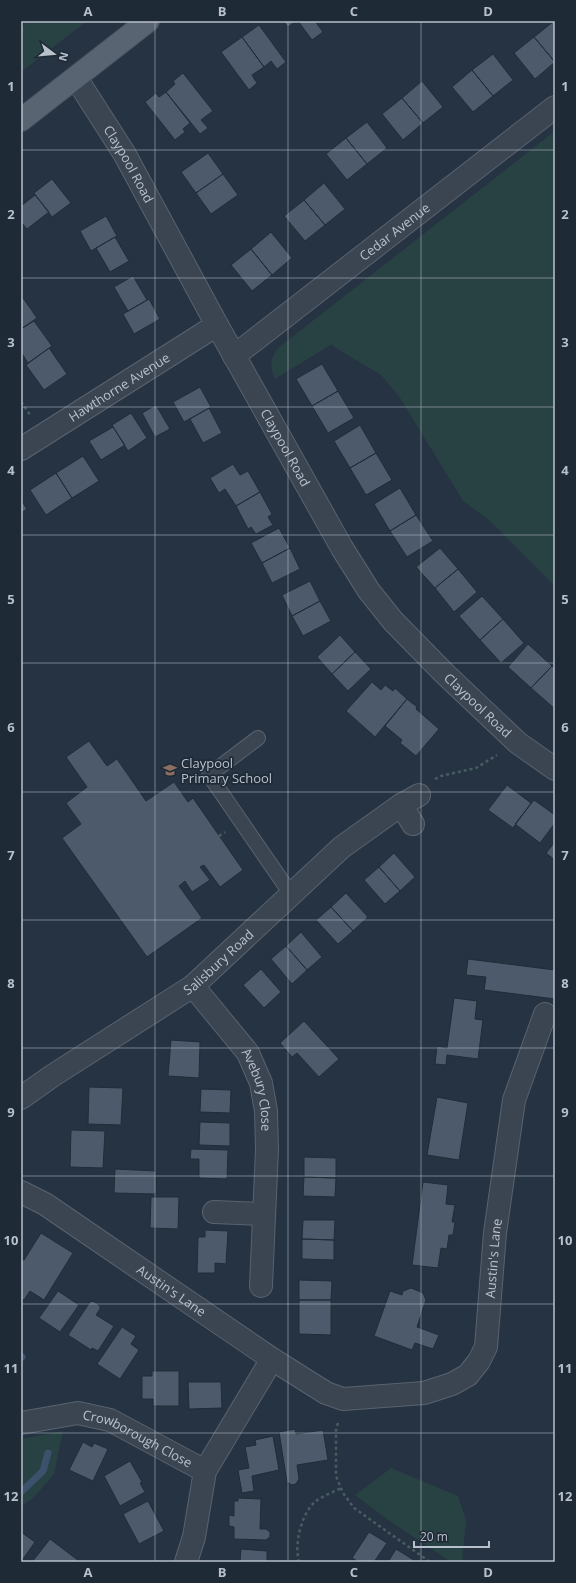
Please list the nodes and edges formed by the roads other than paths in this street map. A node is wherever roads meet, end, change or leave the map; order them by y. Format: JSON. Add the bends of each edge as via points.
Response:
{"nodes":[{"id":1,"x":148,"y":21,"type":"edge"},
{"id":2,"x":76,"y":78,"type":"junction"},
{"id":3,"x":555,"y":108,"type":"edge"},
{"id":4,"x":21,"y":120,"type":"edge"},
{"id":5,"x":217,"y":326,"type":"junction"},
{"id":6,"x":234,"y":356,"type":"junction"},
{"id":7,"x":21,"y":449,"type":"edge"},
{"id":8,"x":258,"y":738,"type":"dead end"},
{"id":9,"x":555,"y":769,"type":"edge"},
{"id":10,"x":413,"y":824,"type":"dead end"},
{"id":11,"x":292,"y":894,"type":"junction"},
{"id":12,"x":193,"y":986,"type":"junction"},
{"id":13,"x":546,"y":1014,"type":"dead end"},
{"id":14,"x":21,"y":1098,"type":"edge"},
{"id":15,"x":21,"y":1192,"type":"edge"},
{"id":16,"x":214,"y":1212,"type":"dead end"},
{"id":17,"x":264,"y":1214,"type":"junction"},
{"id":18,"x":261,"y":1286,"type":"dead end"},
{"id":19,"x":272,"y":1360,"type":"junction"},
{"id":20,"x":21,"y":1423,"type":"edge"},
{"id":21,"x":205,"y":1471,"type":"junction"},
{"id":22,"x":186,"y":1562,"type":"edge"}],
"edges":[{"from":1,"to":2,"type":"main road"},
{"from":2,"to":4,"type":"main road"},
{"from":2,"to":5,"type":"street","name":"Claypool Road","via":[[124,153]]},
{"from":3,"to":6,"type":"street","name":"Cedar Avenue"},
{"from":5,"to":6,"type":"street","name":"Claypool Road"},
{"from":5,"to":7,"type":"street","name":"Hawthorne Avenue"},
{"from":6,"to":9,"type":"street","name":"Claypool Road","via":[[338,541],[369,591],[393,622],[518,743]]},
{"from":8,"to":11,"type":"lane","via":[[209,775]]},
{"from":10,"to":11,"type":"street","name":"Salisbury Road","via":[[410,800],[342,847]]},
{"from":11,"to":12,"type":"street","name":"Salisbury Road"},
{"from":12,"to":14,"type":"street","name":"Salisbury Road"},
{"from":12,"to":17,"type":"street","name":"Avebury Close","via":[[248,1054],[261,1083],[266,1111],[267,1149]]},
{"from":13,"to":19,"type":"street","name":"Austin's Lane","via":[[514,1100],[495,1233],[486,1347],[468,1375],[452,1384],[424,1393],[343,1399],[326,1392]]},
{"from":15,"to":19,"type":"street","name":"Austin's Lane","via":[[45,1204]]},
{"from":16,"to":17,"type":"street"},
{"from":17,"to":18,"type":"street","name":"Avebury Close"},
{"from":19,"to":21,"type":"street","name":"Crowborough Close"},
{"from":20,"to":21,"type":"street","name":"Crowborough Close","via":[[78,1413],[110,1420]]},
{"from":21,"to":22,"type":"street","name":"Crowborough Close","via":[[194,1537]]}]}
